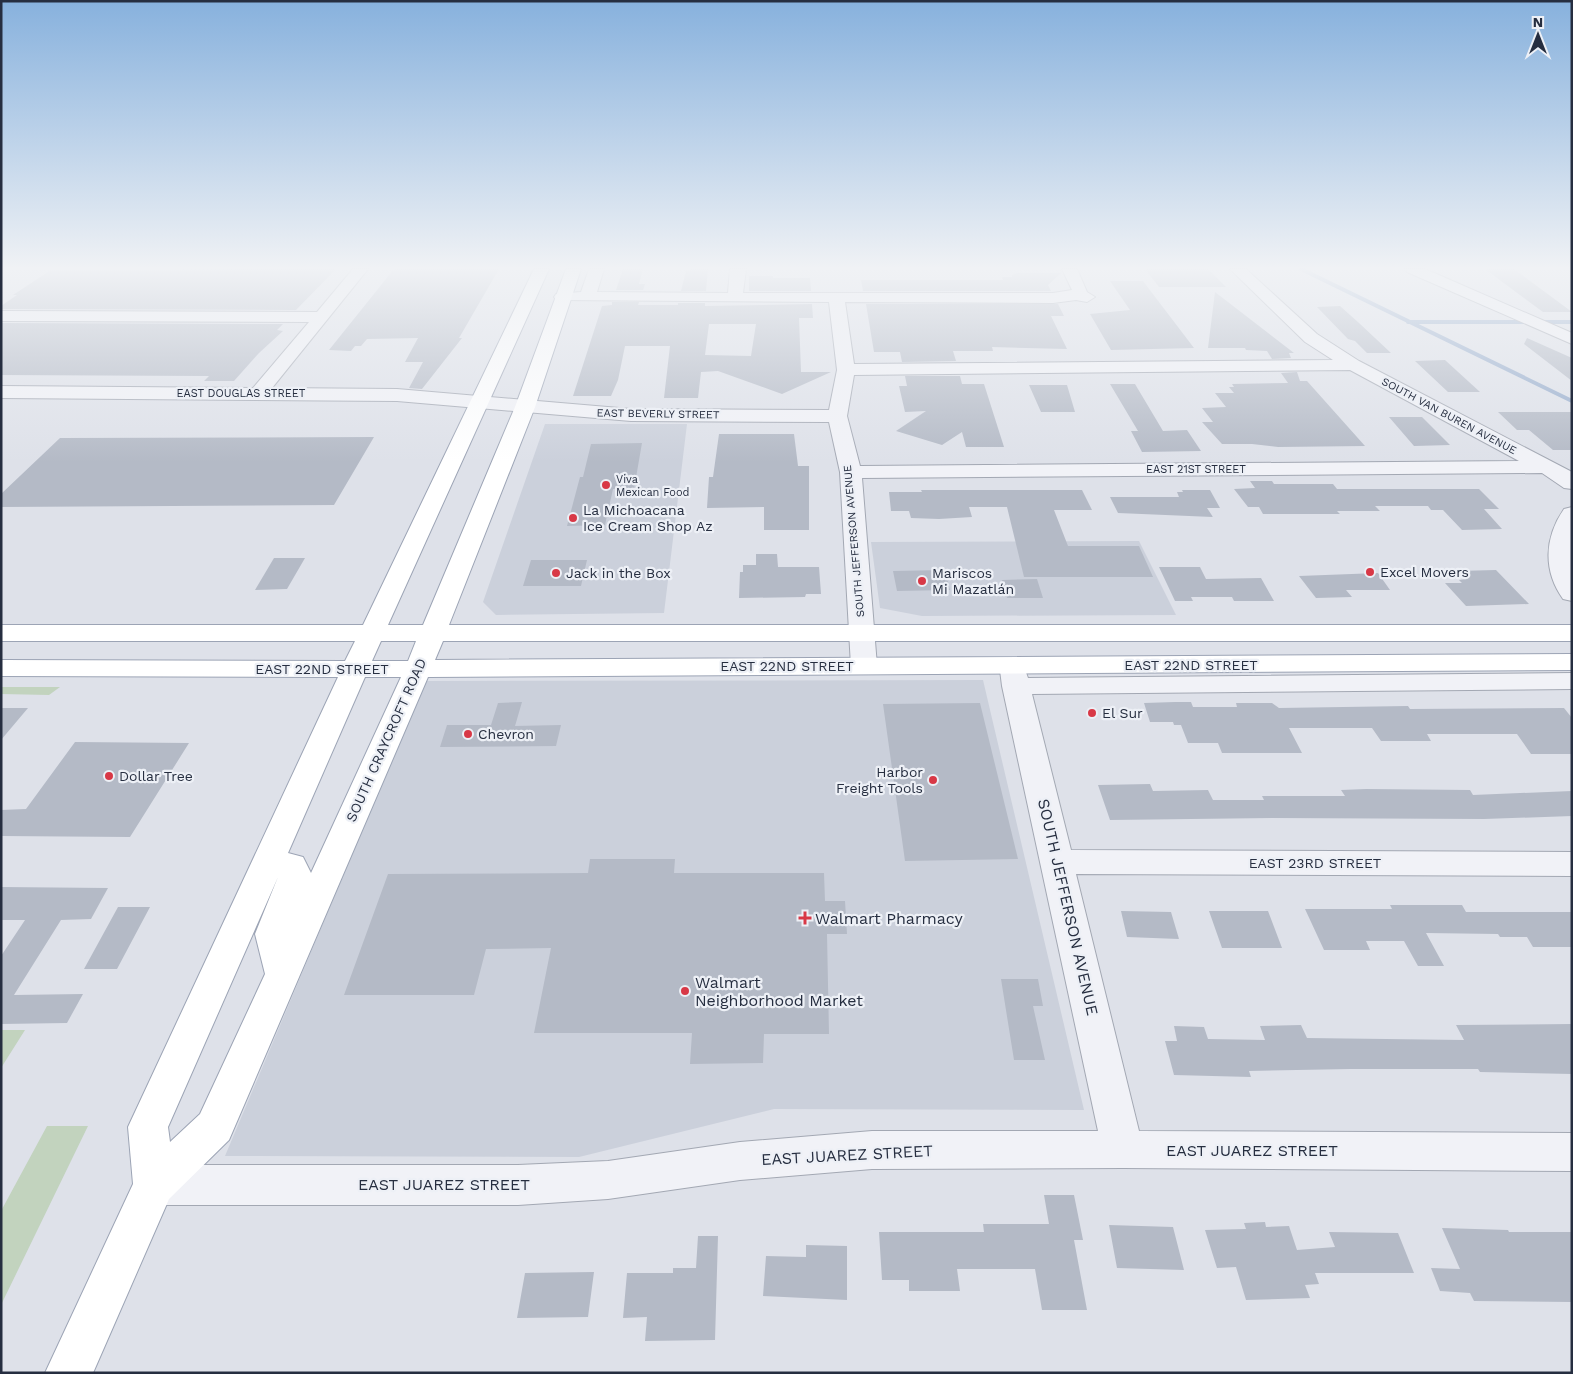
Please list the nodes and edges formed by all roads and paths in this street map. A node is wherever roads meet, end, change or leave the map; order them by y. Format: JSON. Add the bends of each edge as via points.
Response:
{"nodes":[{"id":1,"x":307,"y":333,"type":"edge"},
{"id":2,"x":512,"y":333,"type":"edge"},
{"id":3,"x":559,"y":333,"type":"edge"},
{"id":4,"x":841,"y":333,"type":"edge"},
{"id":5,"x":1305,"y":333,"type":"edge"},
{"id":6,"x":1559,"y":333,"type":"edge"},
{"id":7,"x":1572,"y":339,"type":"edge"},
{"id":8,"x":1353,"y":365,"type":"junction"},
{"id":9,"x":846,"y":370,"type":"junction"},
{"id":10,"x":1,"y":392,"type":"edge"},
{"id":11,"x":258,"y":394,"type":"junction"},
{"id":12,"x":480,"y":402,"type":"junction"},
{"id":13,"x":525,"y":407,"type":"junction"},
{"id":14,"x":837,"y":416,"type":"junction"},
{"id":15,"x":1542,"y":467,"type":"junction"},
{"id":16,"x":851,"y":472,"type":"junction"},
{"id":17,"x":1572,"y":483,"type":"edge"},
{"id":18,"x":1572,"y":514,"type":"edge"},
{"id":19,"x":1572,"y":594,"type":"edge"},
{"id":20,"x":374,"y":632,"type":"junction"},
{"id":21,"x":432,"y":632,"type":"junction"},
{"id":22,"x":1,"y":633,"type":"edge"},
{"id":23,"x":861,"y":633,"type":"junction"},
{"id":24,"x":1572,"y":633,"type":"edge"},
{"id":25,"x":1572,"y":662,"type":"edge"},
{"id":26,"x":864,"y":666,"type":"junction"},
{"id":27,"x":1,"y":668,"type":"edge"},
{"id":28,"x":355,"y":669,"type":"junction"},
{"id":29,"x":418,"y":669,"type":"junction"},
{"id":30,"x":1014,"y":676,"type":"junction"},
{"id":31,"x":1572,"y":681,"type":"edge"},
{"id":32,"x":1058,"y":862,"type":"junction"},
{"id":33,"x":268,"y":863,"type":"junction"},
{"id":34,"x":1572,"y":864,"type":"edge"},
{"id":35,"x":283,"y":975,"type":"junction"},
{"id":36,"x":1123,"y":1149,"type":"junction"},
{"id":37,"x":1572,"y":1152,"type":"edge"},
{"id":38,"x":154,"y":1185,"type":"junction"},
{"id":39,"x":69,"y":1373,"type":"edge"}],
"edges":[{"from":1,"to":11,"type":"street"},
{"from":2,"to":12,"type":"main road"},
{"from":3,"to":13,"type":"main road","name":"SOUTH CRAYCROFT ROAD"},
{"from":4,"to":9,"type":"street","name":"SOUTH JEFFERSON AVENUE"},
{"from":5,"to":8,"type":"street","name":"SOUTH VAN BUREN AVENUE"},
{"from":6,"to":7,"type":"street"},
{"from":8,"to":9,"type":"street"},
{"from":8,"to":15,"type":"street","name":"SOUTH VAN BUREN AVENUE"},
{"from":9,"to":14,"type":"street","name":"SOUTH JEFFERSON AVENUE"},
{"from":10,"to":11,"type":"street","name":"EAST DOUGLAS STREET"},
{"from":11,"to":12,"type":"street","name":"EAST DOUGLAS STREET","via":[[397,394]]},
{"from":12,"to":13,"type":"street","name":"EAST BEVERLY STREET"},
{"from":12,"to":20,"type":"main road"},
{"from":13,"to":14,"type":"street","name":"EAST BEVERLY STREET","via":[[631,416]]},
{"from":13,"to":21,"type":"main road","name":"SOUTH CRAYCROFT ROAD"},
{"from":14,"to":16,"type":"street","name":"SOUTH JEFFERSON AVENUE"},
{"from":15,"to":16,"type":"street","name":"EAST 21ST STREET"},
{"from":15,"to":17,"type":"street","name":"SOUTH VAN BUREN AVENUE"},
{"from":16,"to":23,"type":"street","name":"SOUTH JEFFERSON AVENUE"},
{"from":18,"to":19,"type":"street","via":[[1564,529],[1558,557],[1562,576]]},
{"from":20,"to":21,"type":"main road"},
{"from":20,"to":22,"type":"main road"},
{"from":20,"to":28,"type":"main road"},
{"from":21,"to":23,"type":"main road"},
{"from":21,"to":29,"type":"main road","name":"SOUTH CRAYCROFT ROAD"},
{"from":23,"to":24,"type":"main road"},
{"from":23,"to":26,"type":"street","name":"SOUTH JEFFERSON AVENUE"},
{"from":25,"to":30,"type":"main road","name":"EAST 22ND STREET"},
{"from":26,"to":29,"type":"main road","name":"EAST 22ND STREET"},
{"from":26,"to":30,"type":"main road","name":"EAST 22ND STREET"},
{"from":27,"to":28,"type":"main road","name":"EAST 22ND STREET"},
{"from":28,"to":29,"type":"main road","name":"EAST 22ND STREET"},
{"from":28,"to":33,"type":"main road"},
{"from":29,"to":35,"type":"main road","name":"SOUTH CRAYCROFT ROAD"},
{"from":30,"to":31,"type":"street","name":"EAST 22ND STREET"},
{"from":30,"to":32,"type":"street","name":"SOUTH JEFFERSON AVENUE"},
{"from":32,"to":34,"type":"street","name":"EAST 23RD STREET"},
{"from":32,"to":36,"type":"street","name":"SOUTH JEFFERSON AVENUE"},
{"from":33,"to":35,"type":"main road","via":[[292,865],[295,870],[272,934]]},
{"from":33,"to":38,"type":"main road","via":[[148,1126]]},
{"from":35,"to":38,"type":"main road","name":"SOUTH CRAYCROFT ROAD","via":[[215,1126]]},
{"from":36,"to":37,"type":"street","name":"EAST JUAREZ STREET"},
{"from":36,"to":38,"type":"street","name":"EAST JUAREZ STREET","via":[[872,1150],[740,1161],[608,1180],[518,1185]]},
{"from":38,"to":39,"type":"main road","name":"SOUTH CRAYCROFT ROAD"}]}
